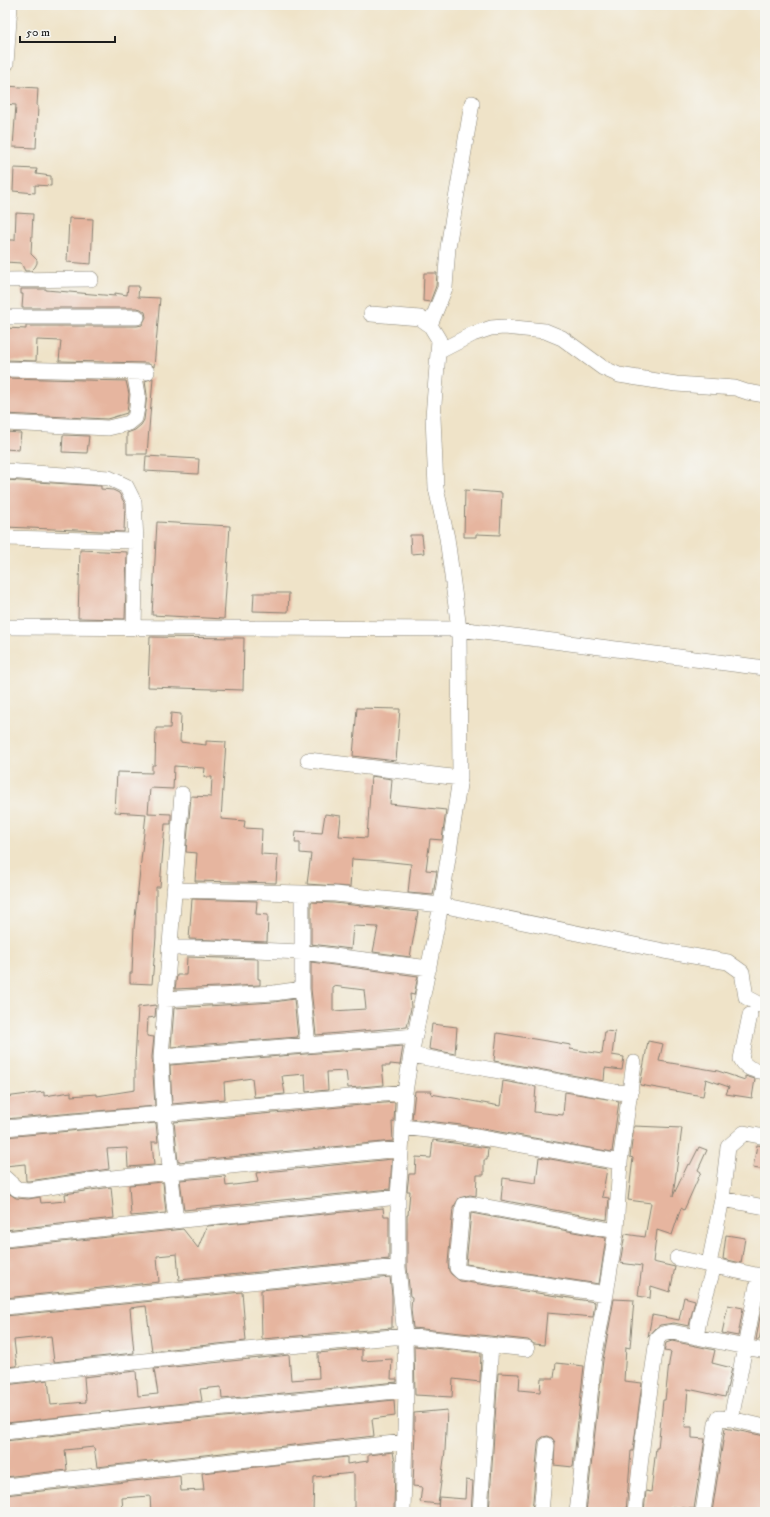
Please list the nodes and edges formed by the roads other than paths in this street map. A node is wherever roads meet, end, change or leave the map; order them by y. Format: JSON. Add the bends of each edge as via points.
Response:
{"nodes":[{"id":1,"x":10,"y":5,"type":"edge"},
{"id":2,"x":6,"y":44,"type":"edge"},
{"id":3,"x":6,"y":64,"type":"dead end"},
{"id":4,"x":472,"y":103,"type":"dead end"},
{"id":5,"x":91,"y":279,"type":"dead end"},
{"id":6,"x":5,"y":280,"type":"edge"},
{"id":7,"x":371,"y":314,"type":"dead end"},
{"id":8,"x":5,"y":317,"type":"edge"},
{"id":9,"x":137,"y":317,"type":"dead end"},
{"id":10,"x":430,"y":324,"type":"junction"},
{"id":11,"x":438,"y":352,"type":"junction"},
{"id":12,"x":5,"y":369,"type":"edge"},
{"id":13,"x":765,"y":395,"type":"edge"},
{"id":14,"x":5,"y":423,"type":"edge"},
{"id":15,"x":5,"y":471,"type":"edge"},
{"id":16,"x":5,"y":538,"type":"edge"},
{"id":17,"x":136,"y":541,"type":"junction"},
{"id":18,"x":5,"y":627,"type":"edge"},
{"id":19,"x":134,"y":627,"type":"junction"},
{"id":20,"x":459,"y":629,"type":"junction"},
{"id":21,"x":765,"y":668,"type":"edge"},
{"id":22,"x":308,"y":760,"type":"dead end"},
{"id":23,"x":460,"y":778,"type":"junction"},
{"id":24,"x":182,"y":794,"type":"dead end"},
{"id":25,"x":174,"y":890,"type":"junction"},
{"id":26,"x":302,"y":893,"type":"junction"},
{"id":27,"x":441,"y":905,"type":"junction"},
{"id":28,"x":169,"y":948,"type":"junction"},
{"id":29,"x":302,"y":952,"type":"junction"},
{"id":30,"x":429,"y":968,"type":"junction"},
{"id":31,"x":302,"y":989,"type":"junction"},
{"id":32,"x":165,"y":999,"type":"junction"},
{"id":33,"x":765,"y":1007,"type":"edge"},
{"id":34,"x":750,"y":1015,"type":"dead end"},
{"id":35,"x":415,"y":1036,"type":"junction"},
{"id":36,"x":308,"y":1045,"type":"junction"},
{"id":37,"x":411,"y":1055,"type":"junction"},
{"id":38,"x":161,"y":1057,"type":"junction"},
{"id":39,"x":634,"y":1064,"type":"dead end"},
{"id":40,"x":765,"y":1072,"type":"edge"},
{"id":41,"x":405,"y":1092,"type":"junction"},
{"id":42,"x":631,"y":1093,"type":"junction"},
{"id":43,"x":164,"y":1114,"type":"junction"},
{"id":44,"x":403,"y":1127,"type":"junction"},
{"id":45,"x":5,"y":1128,"type":"edge"},
{"id":46,"x":765,"y":1137,"type":"edge"},
{"id":47,"x":402,"y":1149,"type":"junction"},
{"id":48,"x":620,"y":1162,"type":"junction"},
{"id":49,"x":171,"y":1173,"type":"junction"},
{"id":50,"x":5,"y":1178,"type":"edge"},
{"id":51,"x":398,"y":1197,"type":"junction"},
{"id":52,"x":722,"y":1199,"type":"junction"},
{"id":53,"x":765,"y":1207,"type":"edge"},
{"id":54,"x":176,"y":1221,"type":"junction"},
{"id":55,"x":616,"y":1231,"type":"junction"},
{"id":56,"x":5,"y":1239,"type":"edge"},
{"id":57,"x":678,"y":1258,"type":"dead end"},
{"id":58,"x":712,"y":1265,"type":"junction"},
{"id":59,"x":398,"y":1267,"type":"junction"},
{"id":60,"x":762,"y":1276,"type":"edge"},
{"id":61,"x":606,"y":1294,"type":"junction"},
{"id":62,"x":5,"y":1307,"type":"edge"},
{"id":63,"x":405,"y":1336,"type":"junction"},
{"id":64,"x":696,"y":1337,"type":"junction"},
{"id":65,"x":491,"y":1345,"type":"junction"},
{"id":66,"x":745,"y":1347,"type":"junction"},
{"id":67,"x":527,"y":1349,"type":"dead end"},
{"id":68,"x":765,"y":1351,"type":"edge"},
{"id":69,"x":5,"y":1376,"type":"edge"},
{"id":70,"x":406,"y":1390,"type":"junction"},
{"id":71,"x":731,"y":1419,"type":"junction"},
{"id":72,"x":765,"y":1427,"type":"edge"},
{"id":73,"x":5,"y":1432,"type":"edge"},
{"id":74,"x":404,"y":1442,"type":"junction"},
{"id":75,"x":547,"y":1445,"type":"dead end"},
{"id":76,"x":5,"y":1486,"type":"edge"},
{"id":77,"x":403,"y":1512,"type":"edge"},
{"id":78,"x":480,"y":1512,"type":"edge"},
{"id":79,"x":541,"y":1512,"type":"edge"},
{"id":80,"x":577,"y":1512,"type":"edge"},
{"id":81,"x":635,"y":1512,"type":"edge"},
{"id":82,"x":703,"y":1512,"type":"edge"}],
"edges":[{"from":1,"to":2,"type":"street"},
{"from":2,"to":3,"type":"street"},
{"from":4,"to":10,"type":"street","via":[[448,247],[445,288]]},
{"from":5,"to":6,"type":"street"},
{"from":7,"to":10,"type":"street","via":[[420,318]]},
{"from":8,"to":9,"type":"street"},
{"from":10,"to":11,"type":"street","via":[[439,340]]},
{"from":11,"to":13,"type":"street","via":[[491,328],[545,331],[562,338],[604,368],[619,375],[676,384],[734,388]]},
{"from":11,"to":20,"type":"street","via":[[433,417],[436,488],[447,538]]},
{"from":12,"to":14,"type":"street","via":[[140,372],[135,418],[129,423],[108,428]]},
{"from":15,"to":17,"type":"street","via":[[109,478],[126,486],[134,502]]},
{"from":16,"to":17,"type":"street"},
{"from":17,"to":19,"type":"street"},
{"from":18,"to":19,"type":"street"},
{"from":19,"to":20,"type":"street"},
{"from":20,"to":21,"type":"street"},
{"from":20,"to":23,"type":"street"},
{"from":22,"to":23,"type":"street"},
{"from":23,"to":27,"type":"street"},
{"from":24,"to":25,"type":"street"},
{"from":25,"to":26,"type":"street"},
{"from":25,"to":28,"type":"street"},
{"from":26,"to":27,"type":"street"},
{"from":26,"to":29,"type":"street"},
{"from":27,"to":30,"type":"street"},
{"from":27,"to":33,"type":"street","via":[[728,962],[742,972],[746,997]]},
{"from":28,"to":29,"type":"street"},
{"from":28,"to":32,"type":"street"},
{"from":29,"to":30,"type":"street"},
{"from":29,"to":31,"type":"street"},
{"from":30,"to":35,"type":"street"},
{"from":31,"to":32,"type":"street"},
{"from":31,"to":36,"type":"street"},
{"from":32,"to":38,"type":"street"},
{"from":34,"to":40,"type":"street","via":[[741,1060],[744,1066],[750,1069]]},
{"from":35,"to":36,"type":"street"},
{"from":35,"to":37,"type":"street"},
{"from":36,"to":38,"type":"street"},
{"from":37,"to":41,"type":"street"},
{"from":37,"to":42,"type":"street"},
{"from":38,"to":43,"type":"street"},
{"from":39,"to":42,"type":"street"},
{"from":41,"to":43,"type":"street"},
{"from":41,"to":44,"type":"street"},
{"from":42,"to":48,"type":"street"},
{"from":43,"to":45,"type":"street"},
{"from":43,"to":49,"type":"street"},
{"from":44,"to":47,"type":"street"},
{"from":44,"to":48,"type":"street","via":[[459,1134]]},
{"from":46,"to":52,"type":"street","via":[[744,1132],[728,1147]]},
{"from":47,"to":49,"type":"street"},
{"from":47,"to":51,"type":"street"},
{"from":48,"to":55,"type":"street"},
{"from":49,"to":50,"type":"street","via":[[102,1179],[29,1190],[17,1188]]},
{"from":49,"to":54,"type":"street"},
{"from":51,"to":54,"type":"street"},
{"from":51,"to":59,"type":"street"},
{"from":52,"to":53,"type":"street"},
{"from":52,"to":58,"type":"street"},
{"from":54,"to":56,"type":"street"},
{"from":55,"to":61,"type":"street"},
{"from":55,"to":61,"type":"street","via":[[472,1204],[464,1205],[462,1211],[457,1263],[457,1268],[461,1272]]},
{"from":57,"to":58,"type":"street"},
{"from":58,"to":60,"type":"street"},
{"from":58,"to":64,"type":"street"},
{"from":59,"to":62,"type":"street"},
{"from":59,"to":63,"type":"street"},
{"from":60,"to":66,"type":"street"},
{"from":61,"to":80,"type":"street","via":[[594,1359]]},
{"from":63,"to":65,"type":"street"},
{"from":63,"to":69,"type":"street"},
{"from":63,"to":70,"type":"street"},
{"from":64,"to":66,"type":"street"},
{"from":64,"to":81,"type":"street","via":[[672,1332],[662,1334],[658,1339],[642,1439]]},
{"from":65,"to":67,"type":"street"},
{"from":65,"to":78,"type":"street"},
{"from":66,"to":68,"type":"street"},
{"from":66,"to":71,"type":"street"},
{"from":70,"to":73,"type":"street"},
{"from":70,"to":74,"type":"street"},
{"from":71,"to":72,"type":"street"},
{"from":71,"to":82,"type":"street","via":[[719,1418],[716,1424]]},
{"from":74,"to":76,"type":"street"},
{"from":74,"to":77,"type":"street"},
{"from":75,"to":79,"type":"street"}]}
